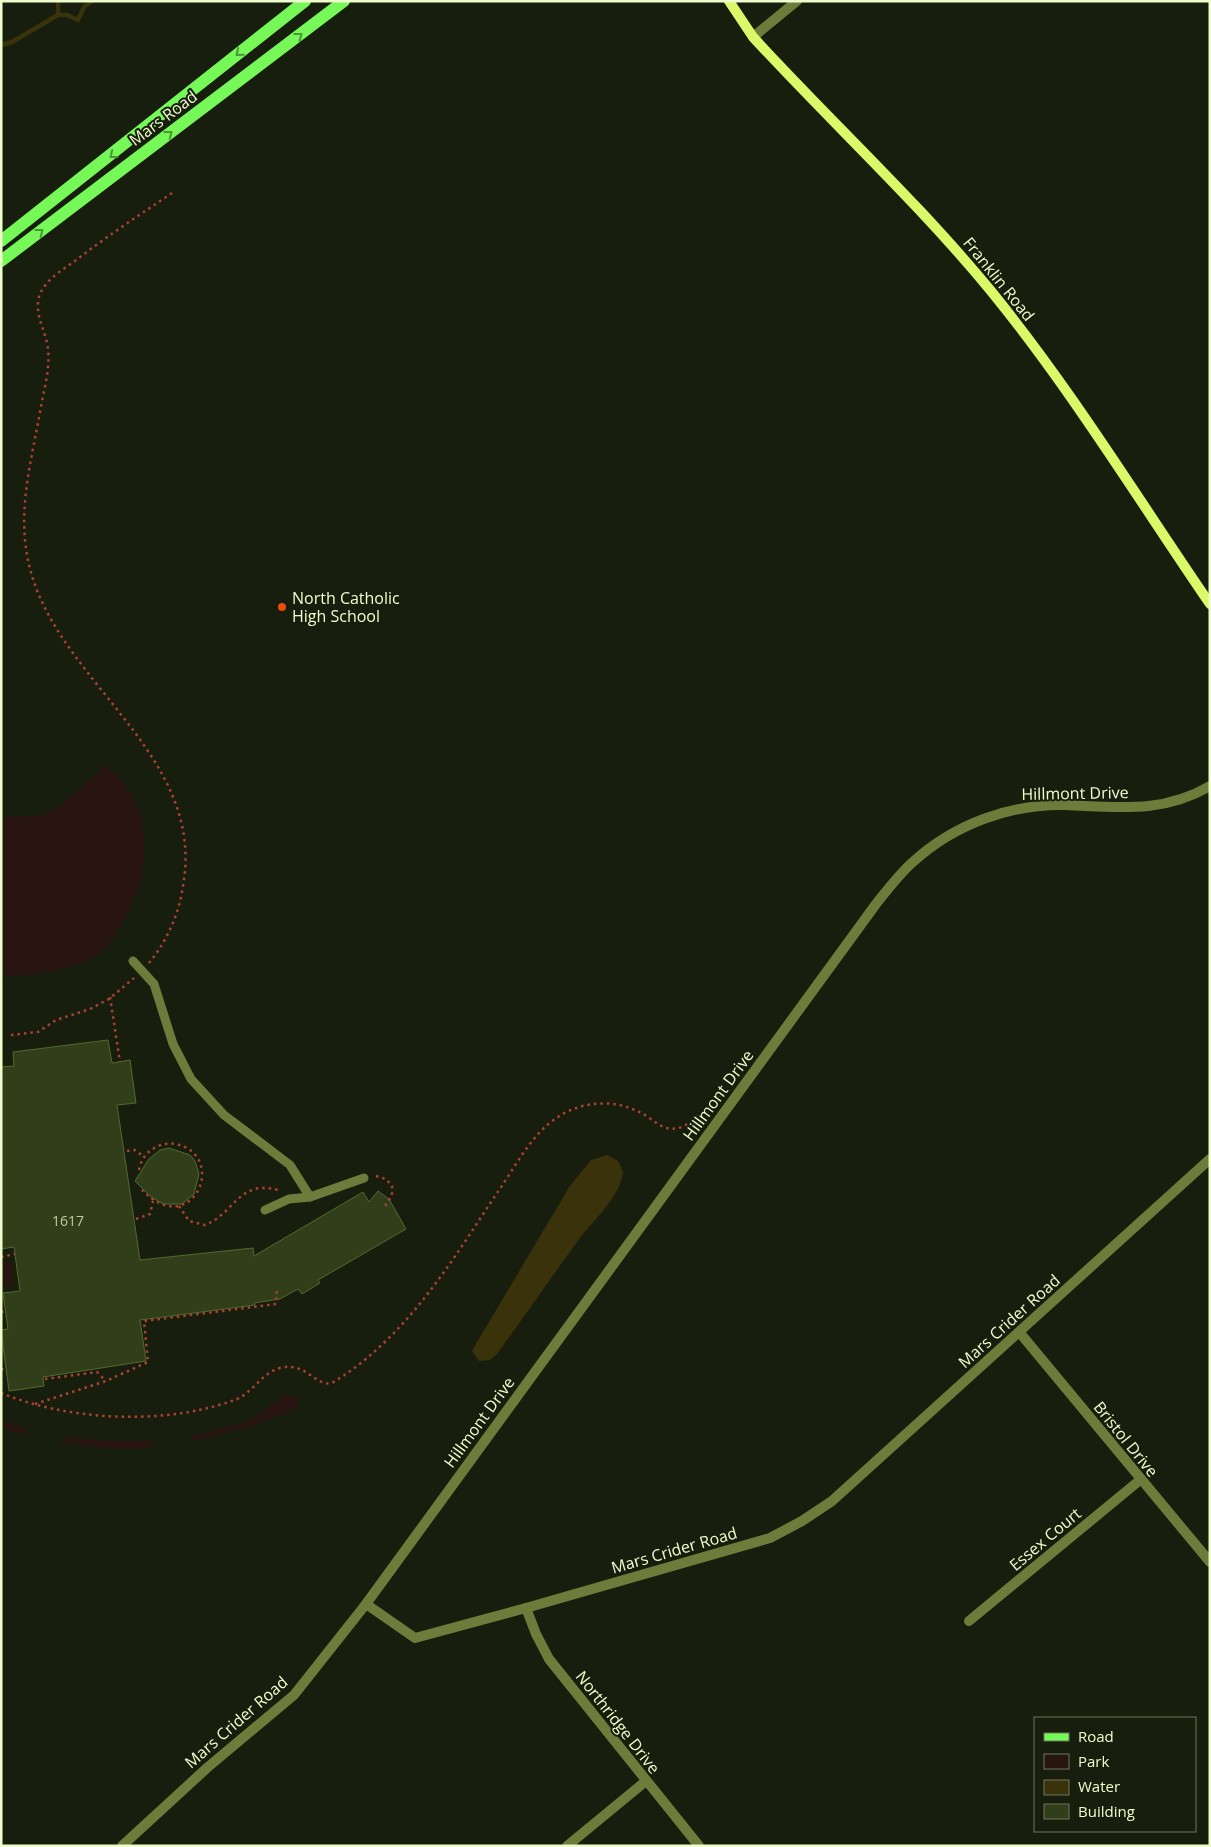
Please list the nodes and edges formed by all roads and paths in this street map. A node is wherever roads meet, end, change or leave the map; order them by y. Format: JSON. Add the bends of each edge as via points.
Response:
{"nodes":[{"id":1,"x":305,"y":1,"type":"edge"},
{"id":2,"x":344,"y":1,"type":"edge"},
{"id":3,"x":729,"y":1,"type":"edge"},
{"id":4,"x":797,"y":1,"type":"edge"},
{"id":5,"x":753,"y":37,"type":"junction"},
{"id":6,"x":175,"y":191,"type":"dead end"},
{"id":7,"x":1,"y":241,"type":"edge"},
{"id":8,"x":1,"y":262,"type":"edge"},
{"id":9,"x":1210,"y":604,"type":"edge"},
{"id":10,"x":1210,"y":786,"type":"edge"},
{"id":11,"x":133,"y":961,"type":"dead end"},
{"id":12,"x":143,"y":970,"type":"junction"},
{"id":13,"x":110,"y":997,"type":"junction"},
{"id":14,"x":11,"y":1035,"type":"dead end"},
{"id":15,"x":120,"y":1062,"type":"dead end"},
{"id":16,"x":701,"y":1118,"type":"dead end"},
{"id":17,"x":127,"y":1151,"type":"dead end"},
{"id":18,"x":144,"y":1157,"type":"junction"},
{"id":19,"x":1210,"y":1159,"type":"edge"},
{"id":20,"x":139,"y":1170,"type":"dead end"},
{"id":21,"x":364,"y":1178,"type":"joint"},
{"id":22,"x":142,"y":1190,"type":"dead end"},
{"id":23,"x":310,"y":1197,"type":"junction"},
{"id":24,"x":292,"y":1199,"type":"junction"},
{"id":25,"x":153,"y":1201,"type":"junction"},
{"id":26,"x":179,"y":1206,"type":"junction"},
{"id":27,"x":385,"y":1206,"type":"dead end"},
{"id":28,"x":265,"y":1210,"type":"dead end"},
{"id":29,"x":136,"y":1219,"type":"dead end"},
{"id":30,"x":15,"y":1254,"type":"dead end"},
{"id":31,"x":1,"y":1256,"type":"edge"},
{"id":32,"x":277,"y":1289,"type":"dead end"},
{"id":33,"x":6,"y":1311,"type":"dead end"},
{"id":34,"x":1,"y":1312,"type":"edge"},
{"id":35,"x":1020,"y":1333,"type":"junction"},
{"id":36,"x":1,"y":1368,"type":"edge"},
{"id":37,"x":6,"y":1370,"type":"dead end"},
{"id":38,"x":46,"y":1379,"type":"dead end"},
{"id":39,"x":106,"y":1382,"type":"junction"},
{"id":40,"x":1,"y":1393,"type":"edge"},
{"id":41,"x":34,"y":1404,"type":"junction"},
{"id":42,"x":1140,"y":1480,"type":"junction"},
{"id":43,"x":1210,"y":1562,"type":"edge"},
{"id":44,"x":366,"y":1604,"type":"junction"},
{"id":45,"x":526,"y":1608,"type":"junction"},
{"id":46,"x":969,"y":1621,"type":"dead end"},
{"id":47,"x":646,"y":1781,"type":"junction"},
{"id":48,"x":122,"y":1846,"type":"edge"},
{"id":49,"x":567,"y":1846,"type":"edge"},
{"id":50,"x":699,"y":1846,"type":"edge"}],
"edges":[{"from":1,"to":7,"type":"main road","name":"Mars Road","one_way":true},
{"from":8,"to":2,"type":"main road","name":"Mars Road","one_way":true},
{"from":3,"to":5,"type":"street","name":"Franklin Road"},
{"from":4,"to":5,"type":"street"},
{"from":5,"to":9,"type":"street","name":"Franklin Road","via":[[936,226],[992,293],[1087,422]]},
{"from":6,"to":12,"type":"path","via":[[87,251],[48,282],[40,294],[38,310],[46,340],[48,368],[22,515],[28,562],[40,599],[63,637],[162,773],[181,817],[186,862],[181,901],[166,937]]},
{"from":10,"to":44,"type":"street","name":"Hillmont Drive","via":[[1181,801],[1163,805],[1116,808],[1041,806],[1006,811],[970,824],[913,861],[876,904]]},
{"from":11,"to":12,"type":"lane"},
{"from":12,"to":13,"type":"path"},
{"from":12,"to":23,"type":"lane","via":[[154,984],[173,1044],[192,1079],[224,1115],[290,1165]]},
{"from":13,"to":14,"type":"path","via":[[90,1009],[56,1020],[38,1032]]},
{"from":13,"to":15,"type":"path"},
{"from":16,"to":41,"type":"path","via":[[697,1116],[682,1127],[668,1128],[630,1108],[604,1103],[577,1108],[554,1119],[531,1143],[419,1306],[382,1345],[332,1383],[323,1384],[298,1368],[281,1368],[265,1376],[243,1396],[230,1401],[197,1410],[146,1416],[103,1416]]},
{"from":17,"to":18,"type":"path","via":[[135,1150]]},
{"from":18,"to":20,"type":"path"},
{"from":18,"to":26,"type":"path","via":[[157,1147],[168,1144],[184,1147],[197,1158],[202,1172],[199,1189],[190,1201]]},
{"from":19,"to":35,"type":"street","name":"Mars Crider Road"},
{"from":21,"to":23,"type":"lane"},
{"from":21,"to":27,"type":"path","via":[[382,1177],[391,1183],[393,1190]]},
{"from":22,"to":25,"type":"path"},
{"from":23,"to":24,"type":"lane"},
{"from":24,"to":26,"type":"path","via":[[273,1189],[250,1191],[234,1201],[219,1218],[202,1226],[189,1221]]},
{"from":24,"to":28,"type":"lane"},
{"from":25,"to":26,"type":"path","via":[[165,1206]]},
{"from":25,"to":29,"type":"path","via":[[150,1214]]},
{"from":30,"to":31,"type":"path"},
{"from":32,"to":39,"type":"path","via":[[276,1304],[144,1321],[148,1362]]},
{"from":33,"to":34,"type":"path"},
{"from":35,"to":42,"type":"street","name":"Bristol Drive"},
{"from":35,"to":45,"type":"street","name":"Mars Crider Road","via":[[832,1501],[802,1521],[770,1538]]},
{"from":36,"to":37,"type":"path"},
{"from":38,"to":39,"type":"path","via":[[97,1372]]},
{"from":39,"to":41,"type":"path"},
{"from":40,"to":41,"type":"path"},
{"from":42,"to":43,"type":"street","name":"Bristol Drive"},
{"from":42,"to":46,"type":"street","name":"Essex Court"},
{"from":44,"to":45,"type":"street","name":"Mars Crider Road","via":[[415,1638]]},
{"from":44,"to":48,"type":"street","name":"Mars Crider Road","via":[[294,1695],[208,1766]]},
{"from":45,"to":47,"type":"street","name":"Northridge Drive","via":[[549,1658]]},
{"from":47,"to":49,"type":"street"},
{"from":47,"to":50,"type":"street","name":"Northridge Drive"}]}
